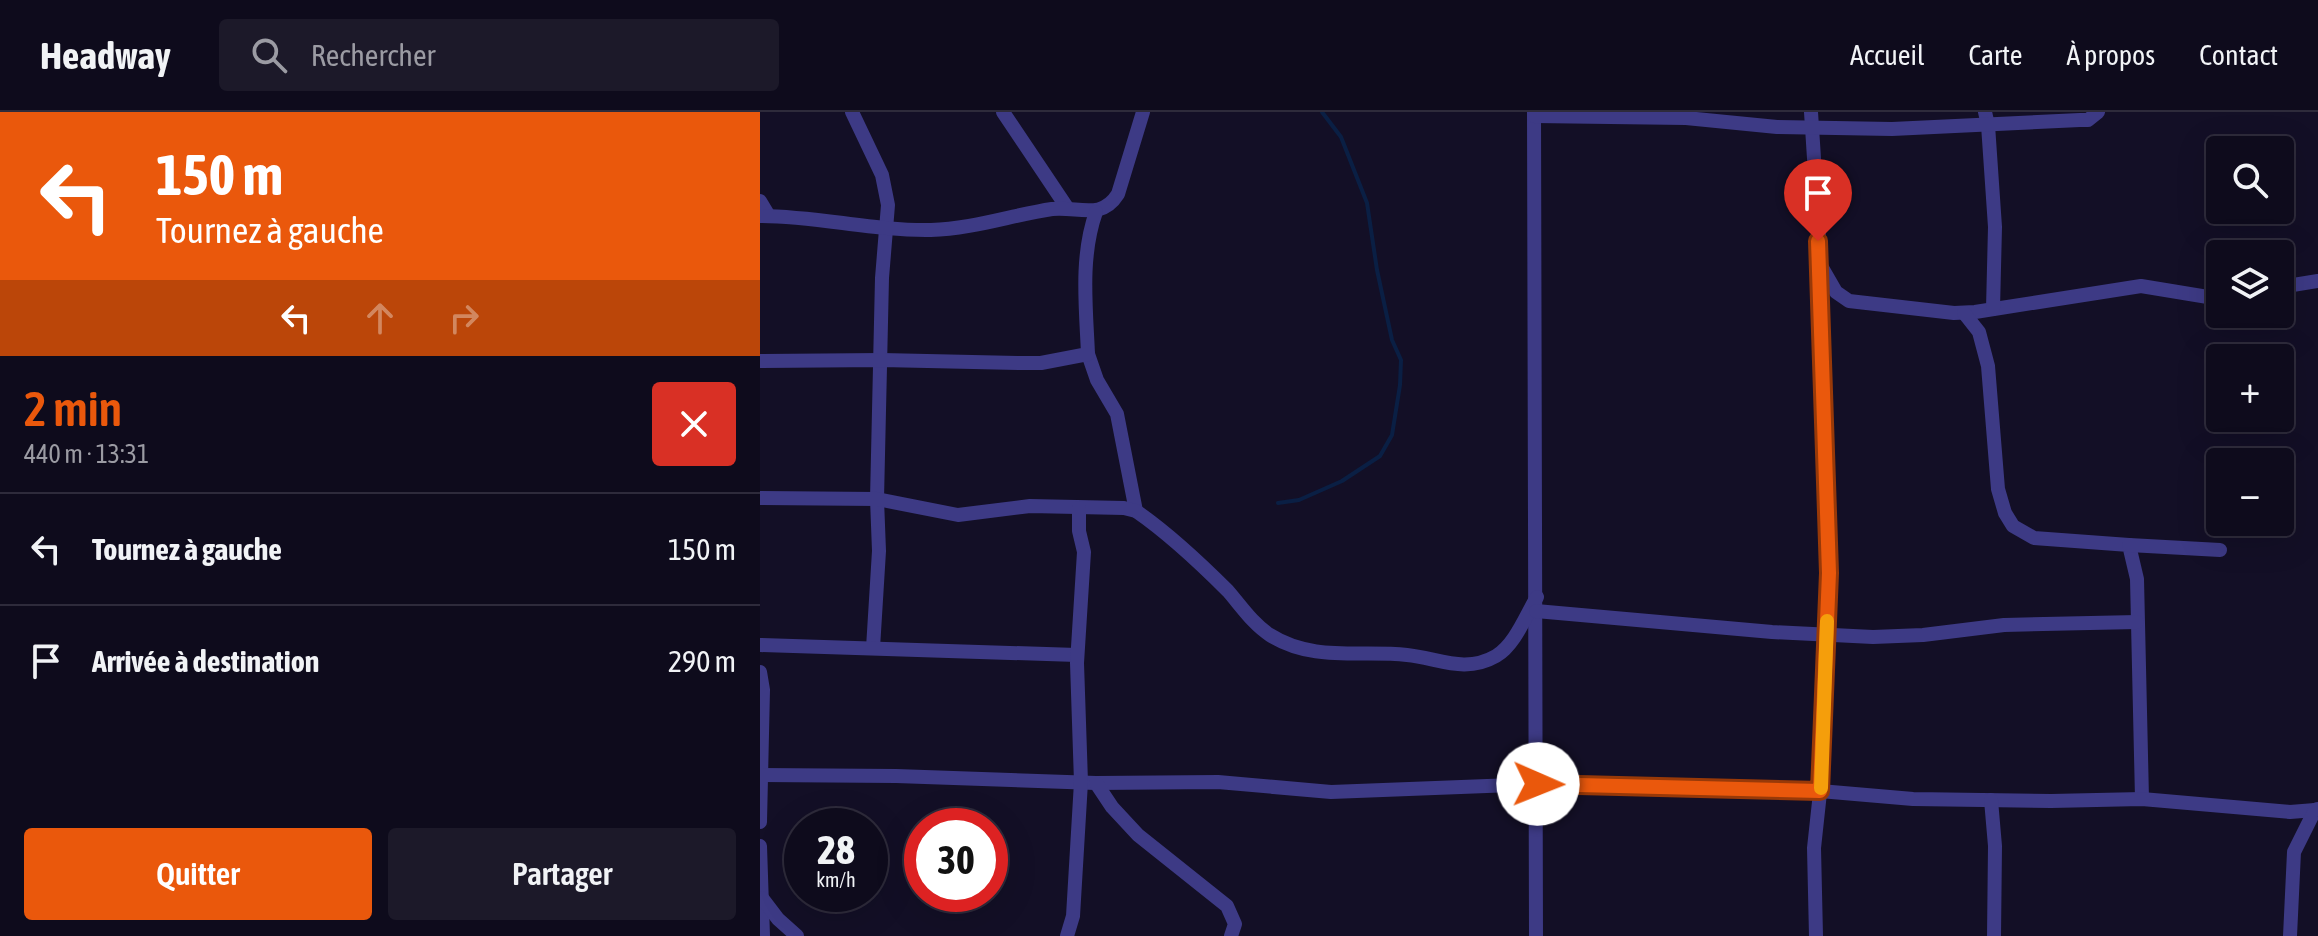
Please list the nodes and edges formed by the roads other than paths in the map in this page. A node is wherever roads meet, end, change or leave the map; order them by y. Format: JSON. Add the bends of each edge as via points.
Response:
{"nodes":[{"id":1,"x":852,"y":112,"type":"edge"},
{"id":2,"x":1003,"y":112,"type":"edge"},
{"id":3,"x":1143,"y":112,"type":"edge"},
{"id":4,"x":1811,"y":112,"type":"edge"},
{"id":5,"x":2098,"y":112,"type":"edge"},
{"id":6,"x":1534,"y":114,"type":"edge"},
{"id":7,"x":1986,"y":118,"type":"edge"},
{"id":8,"x":1811,"y":128,"type":"junction"},
{"id":9,"x":760,"y":201,"type":"edge"},
{"id":10,"x":1068,"y":209,"type":"junction"},
{"id":11,"x":1096,"y":212,"type":"junction"},
{"id":12,"x":765,"y":216,"type":"edge"},
{"id":13,"x":886,"y":228,"type":"junction"},
{"id":14,"x":1821,"y":266,"type":"junction"},
{"id":15,"x":2318,"y":281,"type":"edge"},
{"id":16,"x":2294,"y":285,"type":"edge"},
{"id":17,"x":2206,"y":297,"type":"edge"},
{"id":18,"x":1993,"y":309,"type":"junction"},
{"id":19,"x":1964,"y":313,"type":"junction"},
{"id":20,"x":1088,"y":354,"type":"junction"},
{"id":21,"x":882,"y":360,"type":"junction"},
{"id":22,"x":760,"y":361,"type":"edge"},
{"id":23,"x":760,"y":498,"type":"edge"},
{"id":24,"x":877,"y":499,"type":"junction"},
{"id":25,"x":1079,"y":508,"type":"junction"},
{"id":26,"x":1136,"y":511,"type":"junction"},
{"id":27,"x":2129,"y":545,"type":"junction"},
{"id":28,"x":2220,"y":550,"type":"dead end"},
{"id":29,"x":1537,"y":604,"type":"junction"},
{"id":30,"x":2137,"y":622,"type":"junction"},
{"id":31,"x":1826,"y":636,"type":"junction"},
{"id":32,"x":760,"y":645,"type":"edge"},
{"id":33,"x":873,"y":648,"type":"junction"},
{"id":34,"x":1077,"y":655,"type":"junction"},
{"id":35,"x":760,"y":672,"type":"edge"},
{"id":36,"x":760,"y":775,"type":"edge"},
{"id":37,"x":1081,"y":782,"type":"junction"},
{"id":38,"x":1096,"y":783,"type":"junction"},
{"id":39,"x":1538,"y":784,"type":"junction"},
{"id":40,"x":1820,"y":791,"type":"junction"},
{"id":41,"x":2142,"y":799,"type":"junction"},
{"id":42,"x":1991,"y":800,"type":"junction"},
{"id":43,"x":2317,"y":809,"type":"edge"},
{"id":44,"x":760,"y":822,"type":"edge"},
{"id":45,"x":760,"y":846,"type":"edge"},
{"id":46,"x":762,"y":897,"type":"edge"},
{"id":47,"x":763,"y":936,"type":"edge"},
{"id":48,"x":797,"y":936,"type":"edge"},
{"id":49,"x":1067,"y":936,"type":"edge"},
{"id":50,"x":1231,"y":936,"type":"edge"},
{"id":51,"x":1536,"y":936,"type":"edge"},
{"id":52,"x":1816,"y":936,"type":"edge"},
{"id":53,"x":1994,"y":936,"type":"edge"},
{"id":54,"x":2290,"y":936,"type":"edge"}],
"edges":[{"from":1,"to":13,"type":"street","via":[[886,185]]},
{"from":2,"to":10,"type":"street"},
{"from":3,"to":11,"type":"street","via":[[1118,194]]},
{"from":4,"to":8,"type":"street"},
{"from":5,"to":7,"type":"street","via":[[2088,120]]},
{"from":6,"to":8,"type":"street"},
{"from":6,"to":29,"type":"street"},
{"from":7,"to":8,"type":"street","via":[[1892,129]]},
{"from":7,"to":18,"type":"street","via":[[1995,227]]},
{"from":8,"to":14,"type":"street"},
{"from":9,"to":12,"type":"street"},
{"from":10,"to":11,"type":"street"},
{"from":10,"to":13,"type":"street","via":[[943,228]]},
{"from":11,"to":20,"type":"street","via":[[1086,256]]},
{"from":12,"to":13,"type":"street"},
{"from":13,"to":21,"type":"street"},
{"from":14,"to":19,"type":"street","via":[[1836,292],[1849,301]]},
{"from":14,"to":31,"type":"street"},
{"from":15,"to":16,"type":"street"},
{"from":17,"to":18,"type":"street","via":[[2141,286]]},
{"from":18,"to":19,"type":"street"},
{"from":19,"to":27,"type":"street","via":[[1979,332],[1988,366],[1998,489],[2013,526],[2034,538]]},
{"from":20,"to":21,"type":"street","via":[[1030,363]]},
{"from":20,"to":26,"type":"street","via":[[1117,414]]},
{"from":21,"to":22,"type":"street"},
{"from":21,"to":24,"type":"street"},
{"from":23,"to":24,"type":"street"},
{"from":24,"to":25,"type":"street","via":[[958,515],[1030,506]]},
{"from":24,"to":33,"type":"street"},
{"from":25,"to":26,"type":"street"},
{"from":25,"to":34,"type":"street","via":[[1084,552]]},
{"from":26,"to":29,"type":"street","via":[[1262,629],[1317,652],[1478,664],[1509,645]]},
{"from":27,"to":28,"type":"street"},
{"from":27,"to":30,"type":"street","via":[[2137,579]]},
{"from":29,"to":31,"type":"street"},
{"from":29,"to":39,"type":"street"},
{"from":30,"to":31,"type":"street","via":[[1990,626],[1903,637]]},
{"from":30,"to":41,"type":"street"},
{"from":31,"to":40,"type":"street"},
{"from":32,"to":33,"type":"street"},
{"from":33,"to":34,"type":"street"},
{"from":34,"to":37,"type":"street"},
{"from":35,"to":36,"type":"street"},
{"from":36,"to":37,"type":"street"},
{"from":36,"to":44,"type":"street"},
{"from":37,"to":38,"type":"street"},
{"from":37,"to":49,"type":"street","via":[[1073,916]]},
{"from":38,"to":39,"type":"street","via":[[1218,782],[1331,792]]},
{"from":38,"to":50,"type":"street","via":[[1138,835],[1227,906],[1235,924]]},
{"from":39,"to":40,"type":"street"},
{"from":39,"to":51,"type":"street"},
{"from":40,"to":42,"type":"street"},
{"from":40,"to":52,"type":"street","via":[[1814,848]]},
{"from":41,"to":42,"type":"street"},
{"from":41,"to":43,"type":"street","via":[[2290,812]]},
{"from":42,"to":53,"type":"street"},
{"from":43,"to":54,"type":"street","via":[[2294,852]]},
{"from":45,"to":46,"type":"street"},
{"from":46,"to":47,"type":"street"},
{"from":46,"to":48,"type":"street"}]}
